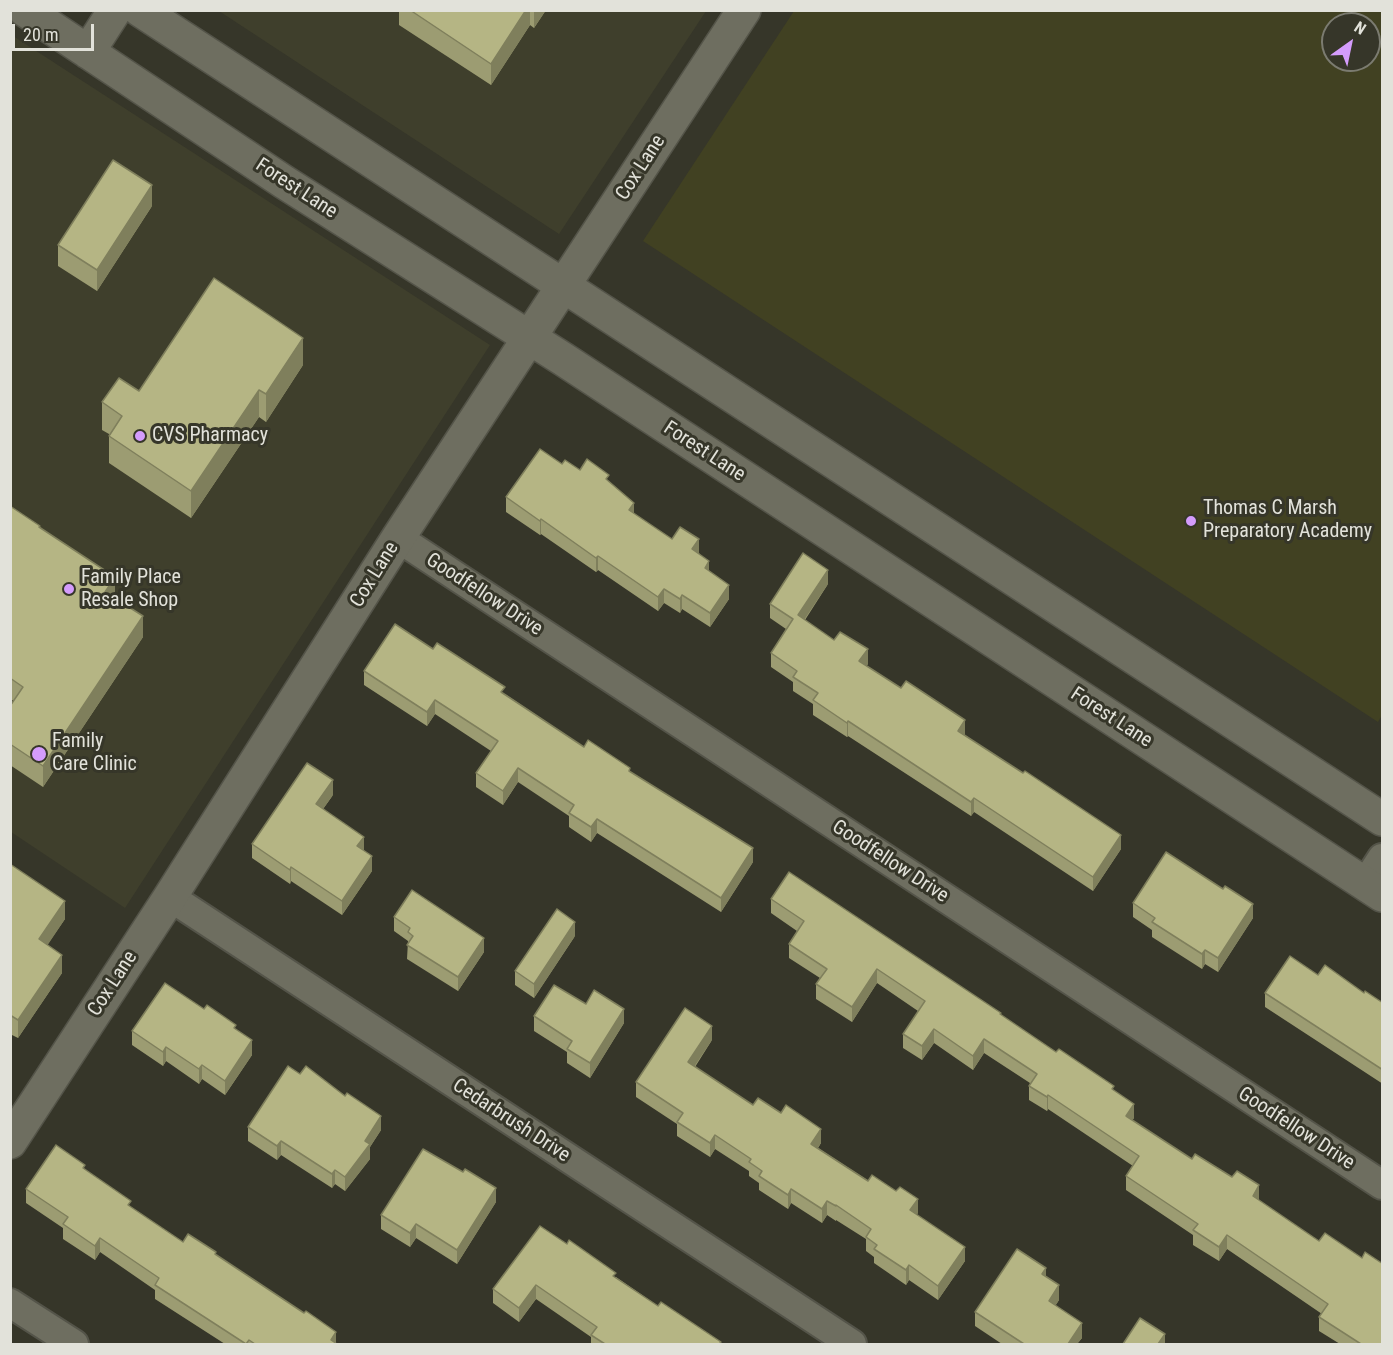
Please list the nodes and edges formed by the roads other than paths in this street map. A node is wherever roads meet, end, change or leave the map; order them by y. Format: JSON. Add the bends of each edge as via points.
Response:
{"nodes":[{"id":1,"x":25,"y":10,"type":"edge"},
{"id":2,"x":115,"y":10,"type":"edge"},
{"id":3,"x":140,"y":10,"type":"edge"},
{"id":4,"x":744,"y":10,"type":"edge"},
{"id":5,"x":88,"y":52,"type":"junction"},
{"id":6,"x":563,"y":286,"type":"junction"},
{"id":7,"x":530,"y":338,"type":"junction"},
{"id":8,"x":398,"y":538,"type":"junction"},
{"id":9,"x":1383,"y":819,"type":"edge"},
{"id":10,"x":1377,"y":879,"type":"edge"},
{"id":11,"x":170,"y":897,"type":"junction"},
{"id":12,"x":15,"y":1126,"type":"edge"},
{"id":13,"x":1383,"y":1185,"type":"edge"},
{"id":14,"x":10,"y":1303,"type":"edge"},
{"id":15,"x":74,"y":1344,"type":"edge"},
{"id":16,"x":852,"y":1344,"type":"edge"}],
"edges":[{"from":1,"to":5,"type":"main road","name":"Forest Lane"},
{"from":2,"to":5,"type":"main road"},
{"from":3,"to":6,"type":"main road"},
{"from":4,"to":6,"type":"main road","name":"Cox Lane"},
{"from":5,"to":7,"type":"main road","name":"Forest Lane"},
{"from":6,"to":7,"type":"main road","name":"Cox Lane"},
{"from":6,"to":9,"type":"main road"},
{"from":7,"to":8,"type":"main road","name":"Cox Lane"},
{"from":7,"to":10,"type":"main road","name":"Forest Lane"},
{"from":8,"to":11,"type":"main road","name":"Cox Lane"},
{"from":8,"to":13,"type":"street","name":"Goodfellow Drive"},
{"from":11,"to":12,"type":"main road","name":"Cox Lane"},
{"from":11,"to":16,"type":"street","name":"Cedarbrush Drive"},
{"from":14,"to":15,"type":"street"}]}
